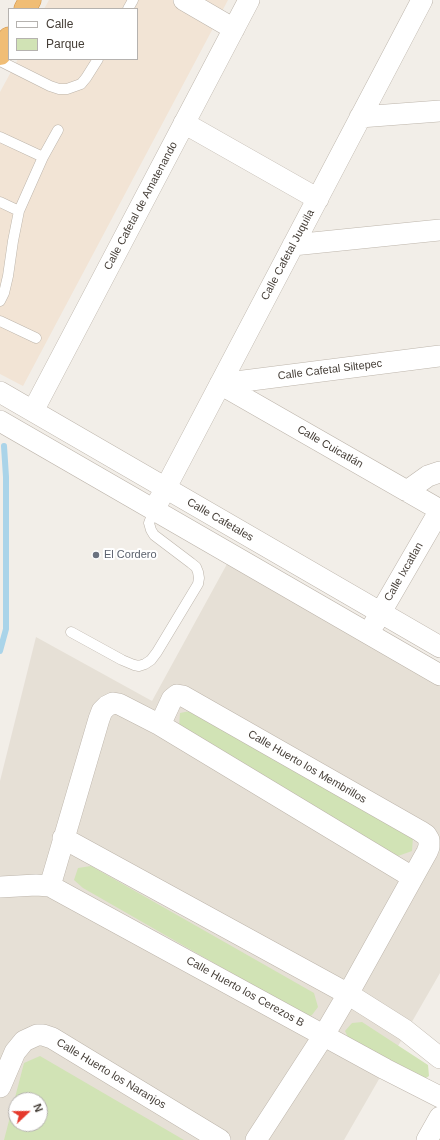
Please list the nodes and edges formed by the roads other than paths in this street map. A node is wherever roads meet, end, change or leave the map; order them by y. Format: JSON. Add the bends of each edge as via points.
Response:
{"nodes":[{"id":1,"x":184,"y":0,"type":"edge"},
{"id":2,"x":249,"y":0,"type":"edge"},
{"id":3,"x":422,"y":0,"type":"edge"},
{"id":4,"x":234,"y":29,"type":"junction"},
{"id":5,"x":8,"y":40,"type":"edge"},
{"id":6,"x":0,"y":54,"type":"edge"},
{"id":7,"x":97,"y":60,"type":"edge"},
{"id":8,"x":0,"y":61,"type":"edge"},
{"id":9,"x":440,"y":111,"type":"edge"},
{"id":10,"x":360,"y":118,"type":"junction"},
{"id":11,"x":184,"y":123,"type":"junction"},
{"id":12,"x":58,"y":130,"type":"dead end"},
{"id":13,"x":0,"y":136,"type":"edge"},
{"id":14,"x":43,"y":157,"type":"junction"},
{"id":15,"x":318,"y":199,"type":"junction"},
{"id":16,"x":0,"y":202,"type":"edge"},
{"id":17,"x":19,"y":211,"type":"junction"},
{"id":18,"x":440,"y":230,"type":"edge"},
{"id":19,"x":293,"y":245,"type":"junction"},
{"id":20,"x":0,"y":300,"type":"edge"},
{"id":21,"x":0,"y":321,"type":"edge"},
{"id":22,"x":36,"y":338,"type":"dead end"},
{"id":23,"x":440,"y":356,"type":"edge"},
{"id":24,"x":220,"y":384,"type":"junction"},
{"id":25,"x":0,"y":392,"type":"edge"},
{"id":26,"x":33,"y":411,"type":"junction"},
{"id":27,"x":0,"y":421,"type":"edge"},
{"id":28,"x":440,"y":472,"type":"edge"},
{"id":29,"x":166,"y":488,"type":"junction"},
{"id":30,"x":407,"y":491,"type":"junction"},
{"id":31,"x":154,"y":510,"type":"junction"},
{"id":32,"x":440,"y":510,"type":"edge"},
{"id":33,"x":380,"y":612,"type":"junction"},
{"id":34,"x":71,"y":632,"type":"dead end"},
{"id":35,"x":369,"y":634,"type":"junction"},
{"id":36,"x":440,"y":647,"type":"edge"},
{"id":37,"x":440,"y":675,"type":"edge"},
{"id":38,"x":160,"y":725,"type":"junction"},
{"id":39,"x":63,"y":838,"type":"junction"},
{"id":40,"x":412,"y":878,"type":"junction"},
{"id":41,"x":50,"y":886,"type":"junction"},
{"id":42,"x":0,"y":887,"type":"edge"},
{"id":43,"x":348,"y":994,"type":"junction"},
{"id":44,"x":324,"y":1035,"type":"junction"},
{"id":45,"x":440,"y":1058,"type":"edge"},
{"id":46,"x":0,"y":1087,"type":"edge"},
{"id":47,"x":440,"y":1098,"type":"edge"},
{"id":48,"x":440,"y":1117,"type":"edge"},
{"id":49,"x":220,"y":1140,"type":"edge"},
{"id":50,"x":256,"y":1140,"type":"edge"},
{"id":51,"x":427,"y":1140,"type":"edge"}],
"edges":[{"from":1,"to":4,"type":"street"},
{"from":2,"to":4,"type":"street","name":"Calle Cafetal de Amatenando"},
{"from":3,"to":10,"type":"street","name":"Calle Cafetal Juquila"},
{"from":4,"to":11,"type":"street","name":"Calle Cafetal de Amatenando"},
{"from":5,"to":6,"type":"highway"},
{"from":7,"to":8,"type":"lane","via":[[81,84],[67,89],[50,86]]},
{"from":9,"to":10,"type":"street"},
{"from":10,"to":15,"type":"street","name":"Calle Cafetal Juquila"},
{"from":11,"to":15,"type":"street"},
{"from":11,"to":26,"type":"street","name":"Calle Cafetal de Amatenando"},
{"from":12,"to":14,"type":"lane"},
{"from":13,"to":14,"type":"lane"},
{"from":14,"to":17,"type":"lane"},
{"from":15,"to":19,"type":"street","name":"Calle Cafetal Juquila"},
{"from":16,"to":17,"type":"lane"},
{"from":17,"to":20,"type":"lane","via":[[8,276]]},
{"from":18,"to":19,"type":"street"},
{"from":19,"to":24,"type":"street","name":"Calle Cafetal Juquila"},
{"from":21,"to":22,"type":"lane"},
{"from":23,"to":24,"type":"street","name":"Calle Cafetal Siltepec"},
{"from":24,"to":29,"type":"street","name":"Calle Cafetal Juquila"},
{"from":24,"to":30,"type":"street","name":"Calle Cuicatlán"},
{"from":25,"to":26,"type":"street","name":"Calle Cafetales"},
{"from":26,"to":29,"type":"street","name":"Calle Cafetales"},
{"from":27,"to":31,"type":"street"},
{"from":28,"to":30,"type":"street","via":[[428,476]]},
{"from":29,"to":31,"type":"street","name":"Calle Cafetal Juquila"},
{"from":29,"to":33,"type":"street","name":"Calle Cafetales"},
{"from":30,"to":32,"type":"street","name":"Calle Cuicatlán"},
{"from":31,"to":34,"type":"lane","via":[[149,523],[154,535],[196,567],[199,578],[198,584],[157,652],[145,664],[134,665]]},
{"from":31,"to":35,"type":"street"},
{"from":32,"to":33,"type":"street","name":"Calle Ixcatlan"},
{"from":33,"to":35,"type":"street","name":"Calle Ixcatlan"},
{"from":33,"to":36,"type":"street","name":"Calle Cafetales"},
{"from":35,"to":37,"type":"street"},
{"from":38,"to":39,"type":"street","via":[[119,704],[113,703],[102,711]]},
{"from":38,"to":40,"type":"street"},
{"from":38,"to":40,"type":"street","name":"Calle Huerto los Membrillos","via":[[172,699],[182,696],[426,835],[429,846]]},
{"from":39,"to":41,"type":"street"},
{"from":39,"to":43,"type":"street"},
{"from":40,"to":43,"type":"street","name":"Calle Huerto los Membrillos"},
{"from":41,"to":42,"type":"street"},
{"from":41,"to":44,"type":"street","name":"Calle Huerto los Cerezos B"},
{"from":43,"to":44,"type":"street","name":"Calle Huerto los Membrillos"},
{"from":43,"to":45,"type":"street","via":[[405,1030]]},
{"from":44,"to":47,"type":"street","name":"Calle Huerto los Cerezos B"},
{"from":44,"to":50,"type":"street"},
{"from":46,"to":49,"type":"street","name":"Calle Huerto los Naranjos","via":[[15,1052],[24,1041],[43,1035],[52,1038]]},
{"from":48,"to":51,"type":"street"}]}
